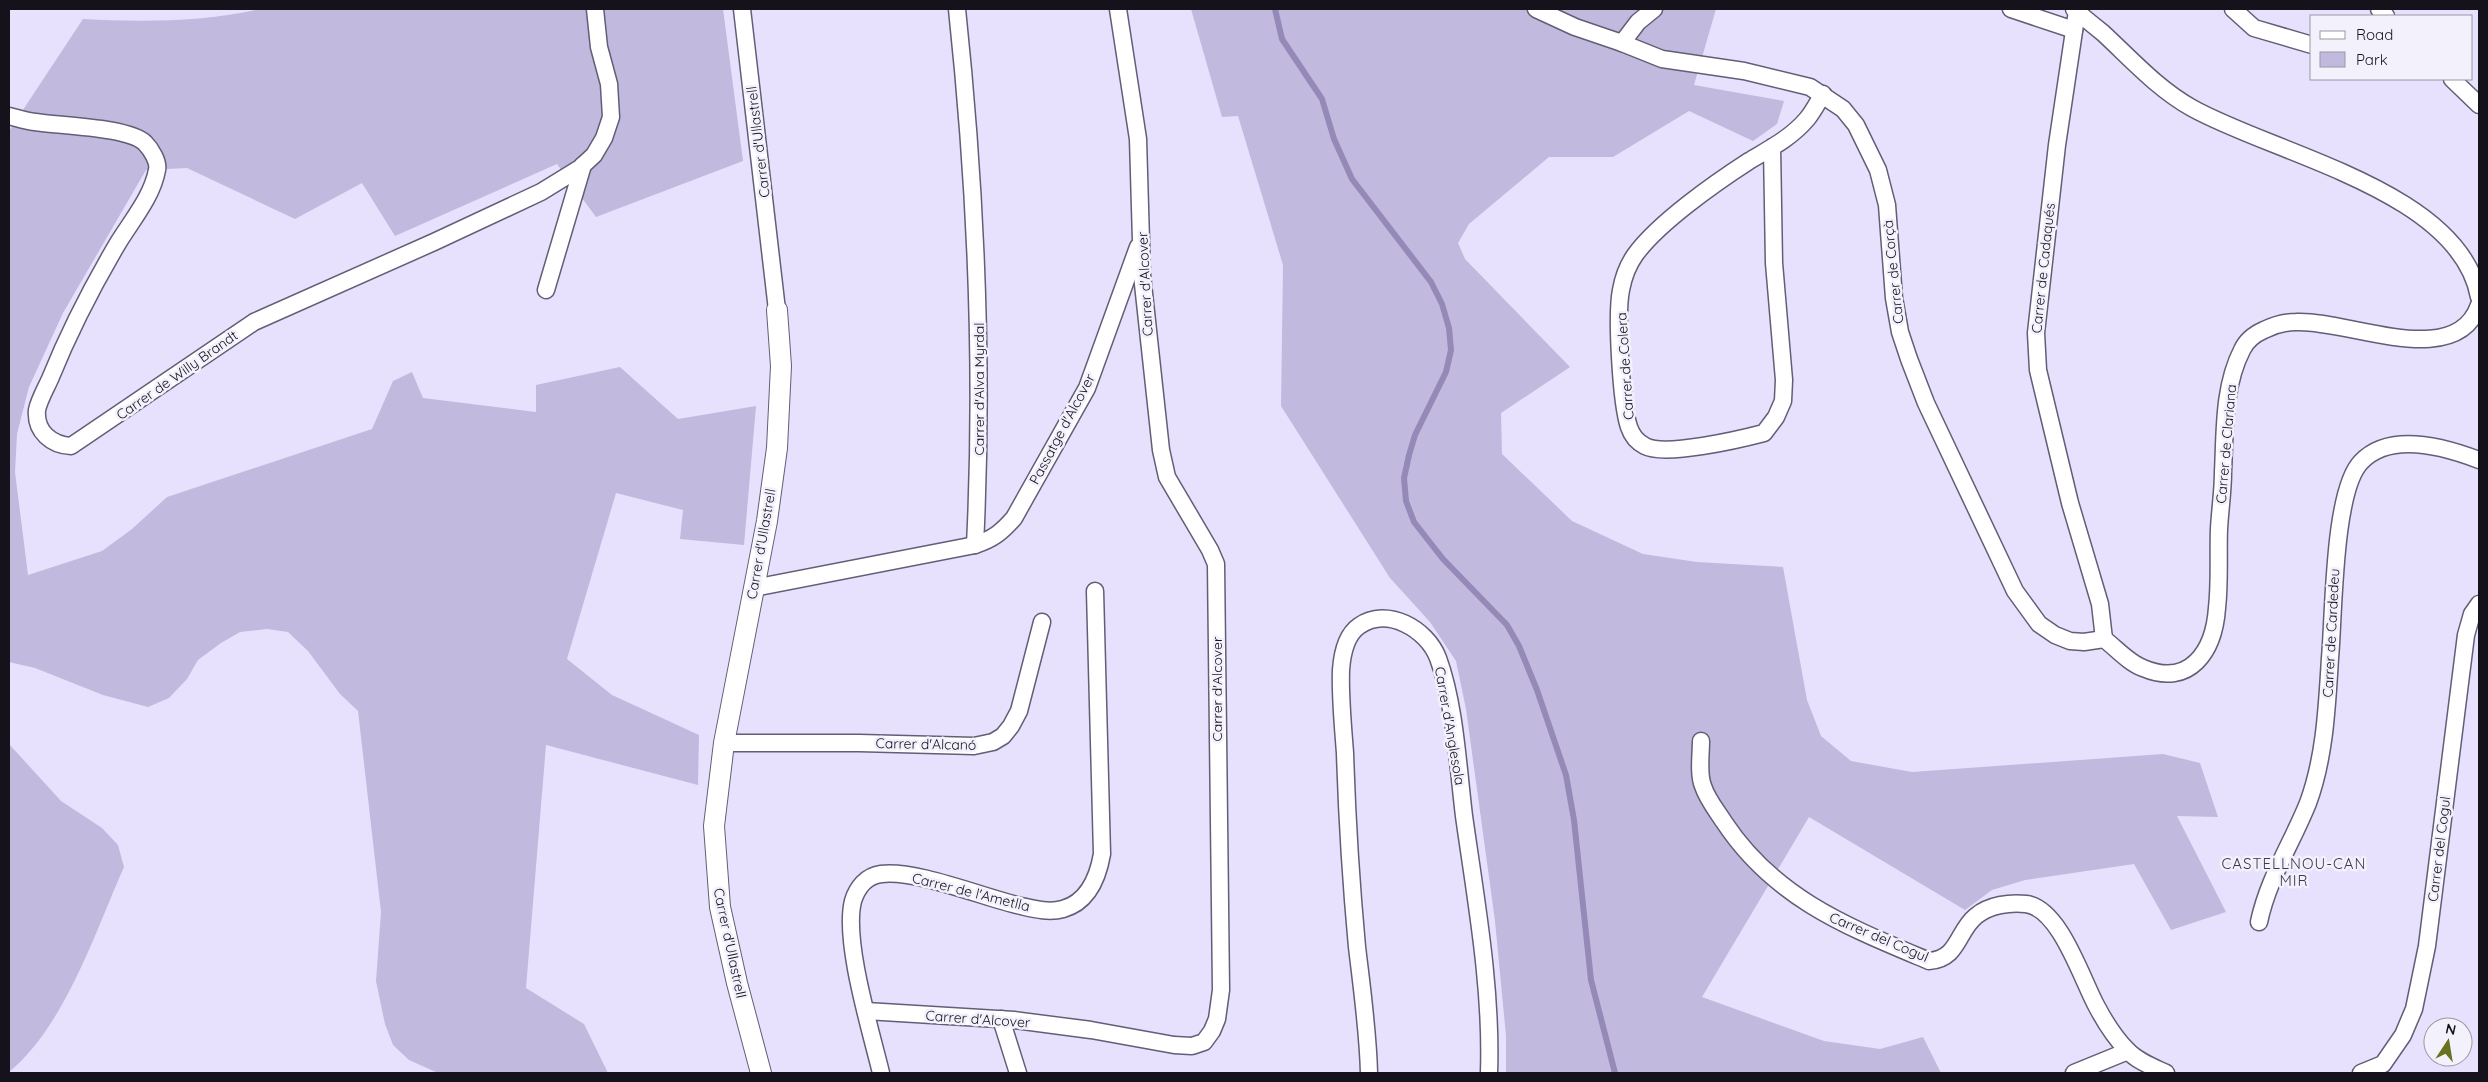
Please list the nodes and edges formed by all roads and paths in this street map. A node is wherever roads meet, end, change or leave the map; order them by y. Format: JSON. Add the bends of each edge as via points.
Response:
{"nodes":[{"id":1,"x":595,"y":9,"type":"edge"},
{"id":2,"x":742,"y":9,"type":"edge"},
{"id":3,"x":957,"y":9,"type":"edge"},
{"id":4,"x":1118,"y":9,"type":"edge"},
{"id":5,"x":1536,"y":9,"type":"edge"},
{"id":6,"x":1654,"y":9,"type":"edge"},
{"id":7,"x":2011,"y":9,"type":"edge"},
{"id":8,"x":2233,"y":9,"type":"edge"},
{"id":9,"x":2075,"y":10,"type":"edge"},
{"id":10,"x":2074,"y":30,"type":"junction"},
{"id":11,"x":1622,"y":43,"type":"junction"},
{"id":12,"x":2310,"y":44,"type":"edge"},
{"id":13,"x":2453,"y":80,"type":"edge"},
{"id":14,"x":1823,"y":94,"type":"junction"},
{"id":15,"x":2479,"y":105,"type":"edge"},
{"id":16,"x":9,"y":116,"type":"edge"},
{"id":17,"x":1772,"y":147,"type":"junction"},
{"id":18,"x":583,"y":165,"type":"junction"},
{"id":19,"x":1142,"y":236,"type":"junction"},
{"id":20,"x":546,"y":290,"type":"dead end"},
{"id":21,"x":2479,"y":297,"type":"edge"},
{"id":22,"x":2479,"y":305,"type":"edge"},
{"id":23,"x":777,"y":310,"type":"joint"},
{"id":24,"x":2479,"y":460,"type":"edge"},
{"id":25,"x":975,"y":545,"type":"junction"},
{"id":26,"x":754,"y":588,"type":"junction"},
{"id":27,"x":1095,"y":591,"type":"dead end"},
{"id":28,"x":2479,"y":604,"type":"edge"},
{"id":29,"x":1042,"y":622,"type":"dead end"},
{"id":30,"x":2104,"y":639,"type":"junction"},
{"id":31,"x":1701,"y":740,"type":"dead end"},
{"id":32,"x":724,"y":743,"type":"junction"},
{"id":33,"x":2259,"y":922,"type":"dead end"},
{"id":34,"x":866,"y":1012,"type":"junction"},
{"id":35,"x":1001,"y":1019,"type":"junction"},
{"id":36,"x":2128,"y":1052,"type":"junction"},
{"id":37,"x":761,"y":1073,"type":"edge"},
{"id":38,"x":881,"y":1073,"type":"edge"},
{"id":39,"x":1018,"y":1073,"type":"edge"},
{"id":40,"x":1369,"y":1073,"type":"edge"},
{"id":41,"x":1489,"y":1073,"type":"edge"},
{"id":42,"x":2074,"y":1073,"type":"edge"},
{"id":43,"x":2166,"y":1073,"type":"edge"},
{"id":44,"x":2365,"y":1073,"type":"edge"}],
"edges":[{"from":1,"to":18,"type":"street","name":"Carrer de Willy Brandt","via":[[599,48],[609,84],[611,117],[604,138],[594,155]]},
{"from":2,"to":23,"type":"street","name":"Carrer d'Ullastrell"},
{"from":3,"to":25,"type":"street","name":"Carrer d'Alva Myrdal","via":[[978,264],[979,456]]},
{"from":4,"to":19,"type":"street","name":"Carrer d'Alcover","via":[[1138,139]]},
{"from":5,"to":11,"type":"street"},
{"from":6,"to":11,"type":"street","via":[[1638,22]]},
{"from":7,"to":10,"type":"street"},
{"from":8,"to":12,"type":"street","via":[[2254,28]]},
{"from":9,"to":10,"type":"street","name":"Carrer de Cadaqués"},
{"from":9,"to":21,"type":"street","via":[[2166,92],[2191,108],[2373,186],[2412,208],[2437,229],[2470,269]]},
{"from":10,"to":30,"type":"street","name":"Carrer de Cadaqués","via":[[2049,209],[2036,333],[2038,370],[2070,503],[2100,604]]},
{"from":11,"to":14,"type":"street","name":"Carrer de Corçà","via":[[1662,59],[1772,78],[1810,87]]},
{"from":13,"to":15,"type":"street"},
{"from":14,"to":17,"type":"street","name":"Carrer de Colera","via":[[1807,119]]},
{"from":14,"to":30,"type":"street","name":"Carrer de Corçà","via":[[1843,109],[1856,125],[1878,170],[1887,205],[1894,298],[1900,332],[1926,403],[2016,591],[2039,624],[2055,635],[2070,641]]},
{"from":16,"to":18,"type":"street","name":"Carrer de Willy Brandt","via":[[32,122],[113,130],[144,142],[158,168],[146,200],[95,284],[62,349],[38,409],[38,422],[46,438],[65,446],[92,434],[254,322],[541,192]]},
{"from":17,"to":17,"type":"street","name":"Carrer de Colera","via":[[1774,263],[1784,380],[1783,401],[1776,418],[1764,432],[1685,448],[1662,450],[1646,447],[1635,439],[1629,426],[1624,396],[1621,291],[1628,269],[1650,238],[1680,212],[1716,182]]},
{"from":18,"to":20,"type":"street"},
{"from":19,"to":25,"type":"street","name":"Passatge d'Alcover","via":[[1088,388],[1014,518],[992,540]]},
{"from":19,"to":35,"type":"street","name":"Carrer d'Alcover","via":[[1148,340],[1165,468],[1176,496],[1216,564],[1221,940],[1221,990],[1217,1019],[1204,1042],[1192,1046]]},
{"from":22,"to":30,"type":"street","name":"Carrer de Clariana","via":[[2465,329],[2452,336],[2412,338],[2297,321],[2275,325],[2255,334],[2242,348],[2230,382],[2213,633],[2191,668],[2173,674],[2141,668]]},
{"from":23,"to":26,"type":"street","name":"Carrer d'Ullastrell","via":[[781,366],[777,448]]},
{"from":24,"to":33,"type":"street","name":"Carrer de Cardedeu","via":[[2462,453],[2405,444],[2370,454],[2350,478],[2336,560],[2326,722],[2318,768],[2308,803],[2263,900]]},
{"from":25,"to":26,"type":"street"},
{"from":26,"to":32,"type":"street","name":"Carrer d'Ullastrell"},
{"from":27,"to":34,"type":"street","name":"Carrer de l'Ametlla","via":[[1102,854],[1093,884],[1074,905],[1048,911],[915,877],[880,874],[870,877],[857,892],[852,916],[855,954]]},
{"from":28,"to":44,"type":"street","name":"Carrer del Cogul","via":[[2472,614],[2466,636],[2428,936],[2414,1009],[2383,1064]]},
{"from":29,"to":32,"type":"street","name":"Carrer d'Alcanó","via":[[1019,711],[1003,736],[993,742],[974,746]]},
{"from":31,"to":36,"type":"street","name":"Carrer del Cogul","via":[[1702,785],[1728,828],[1765,873],[1824,914],[1929,961],[1941,960],[1950,953],[1975,917],[1991,908],[2007,904],[2041,908],[2064,938],[2097,1008]]},
{"from":32,"to":37,"type":"street","name":"Carrer d'Ullastrell","via":[[714,826],[720,907]]},
{"from":34,"to":35,"type":"street","name":"Carrer d'Alcover"},
{"from":34,"to":38,"type":"street","name":"Carrer de l'Ametlla"},
{"from":35,"to":39,"type":"street"},
{"from":36,"to":42,"type":"street"},
{"from":36,"to":43,"type":"street","name":"Carrer del Cogul"},
{"from":40,"to":41,"type":"street","name":"Carrer d'Anglesola","via":[[1348,840],[1341,671],[1348,641],[1356,627],[1379,619],[1402,622],[1420,633],[1437,657],[1446,692],[1483,958],[1490,1040]]}]}
